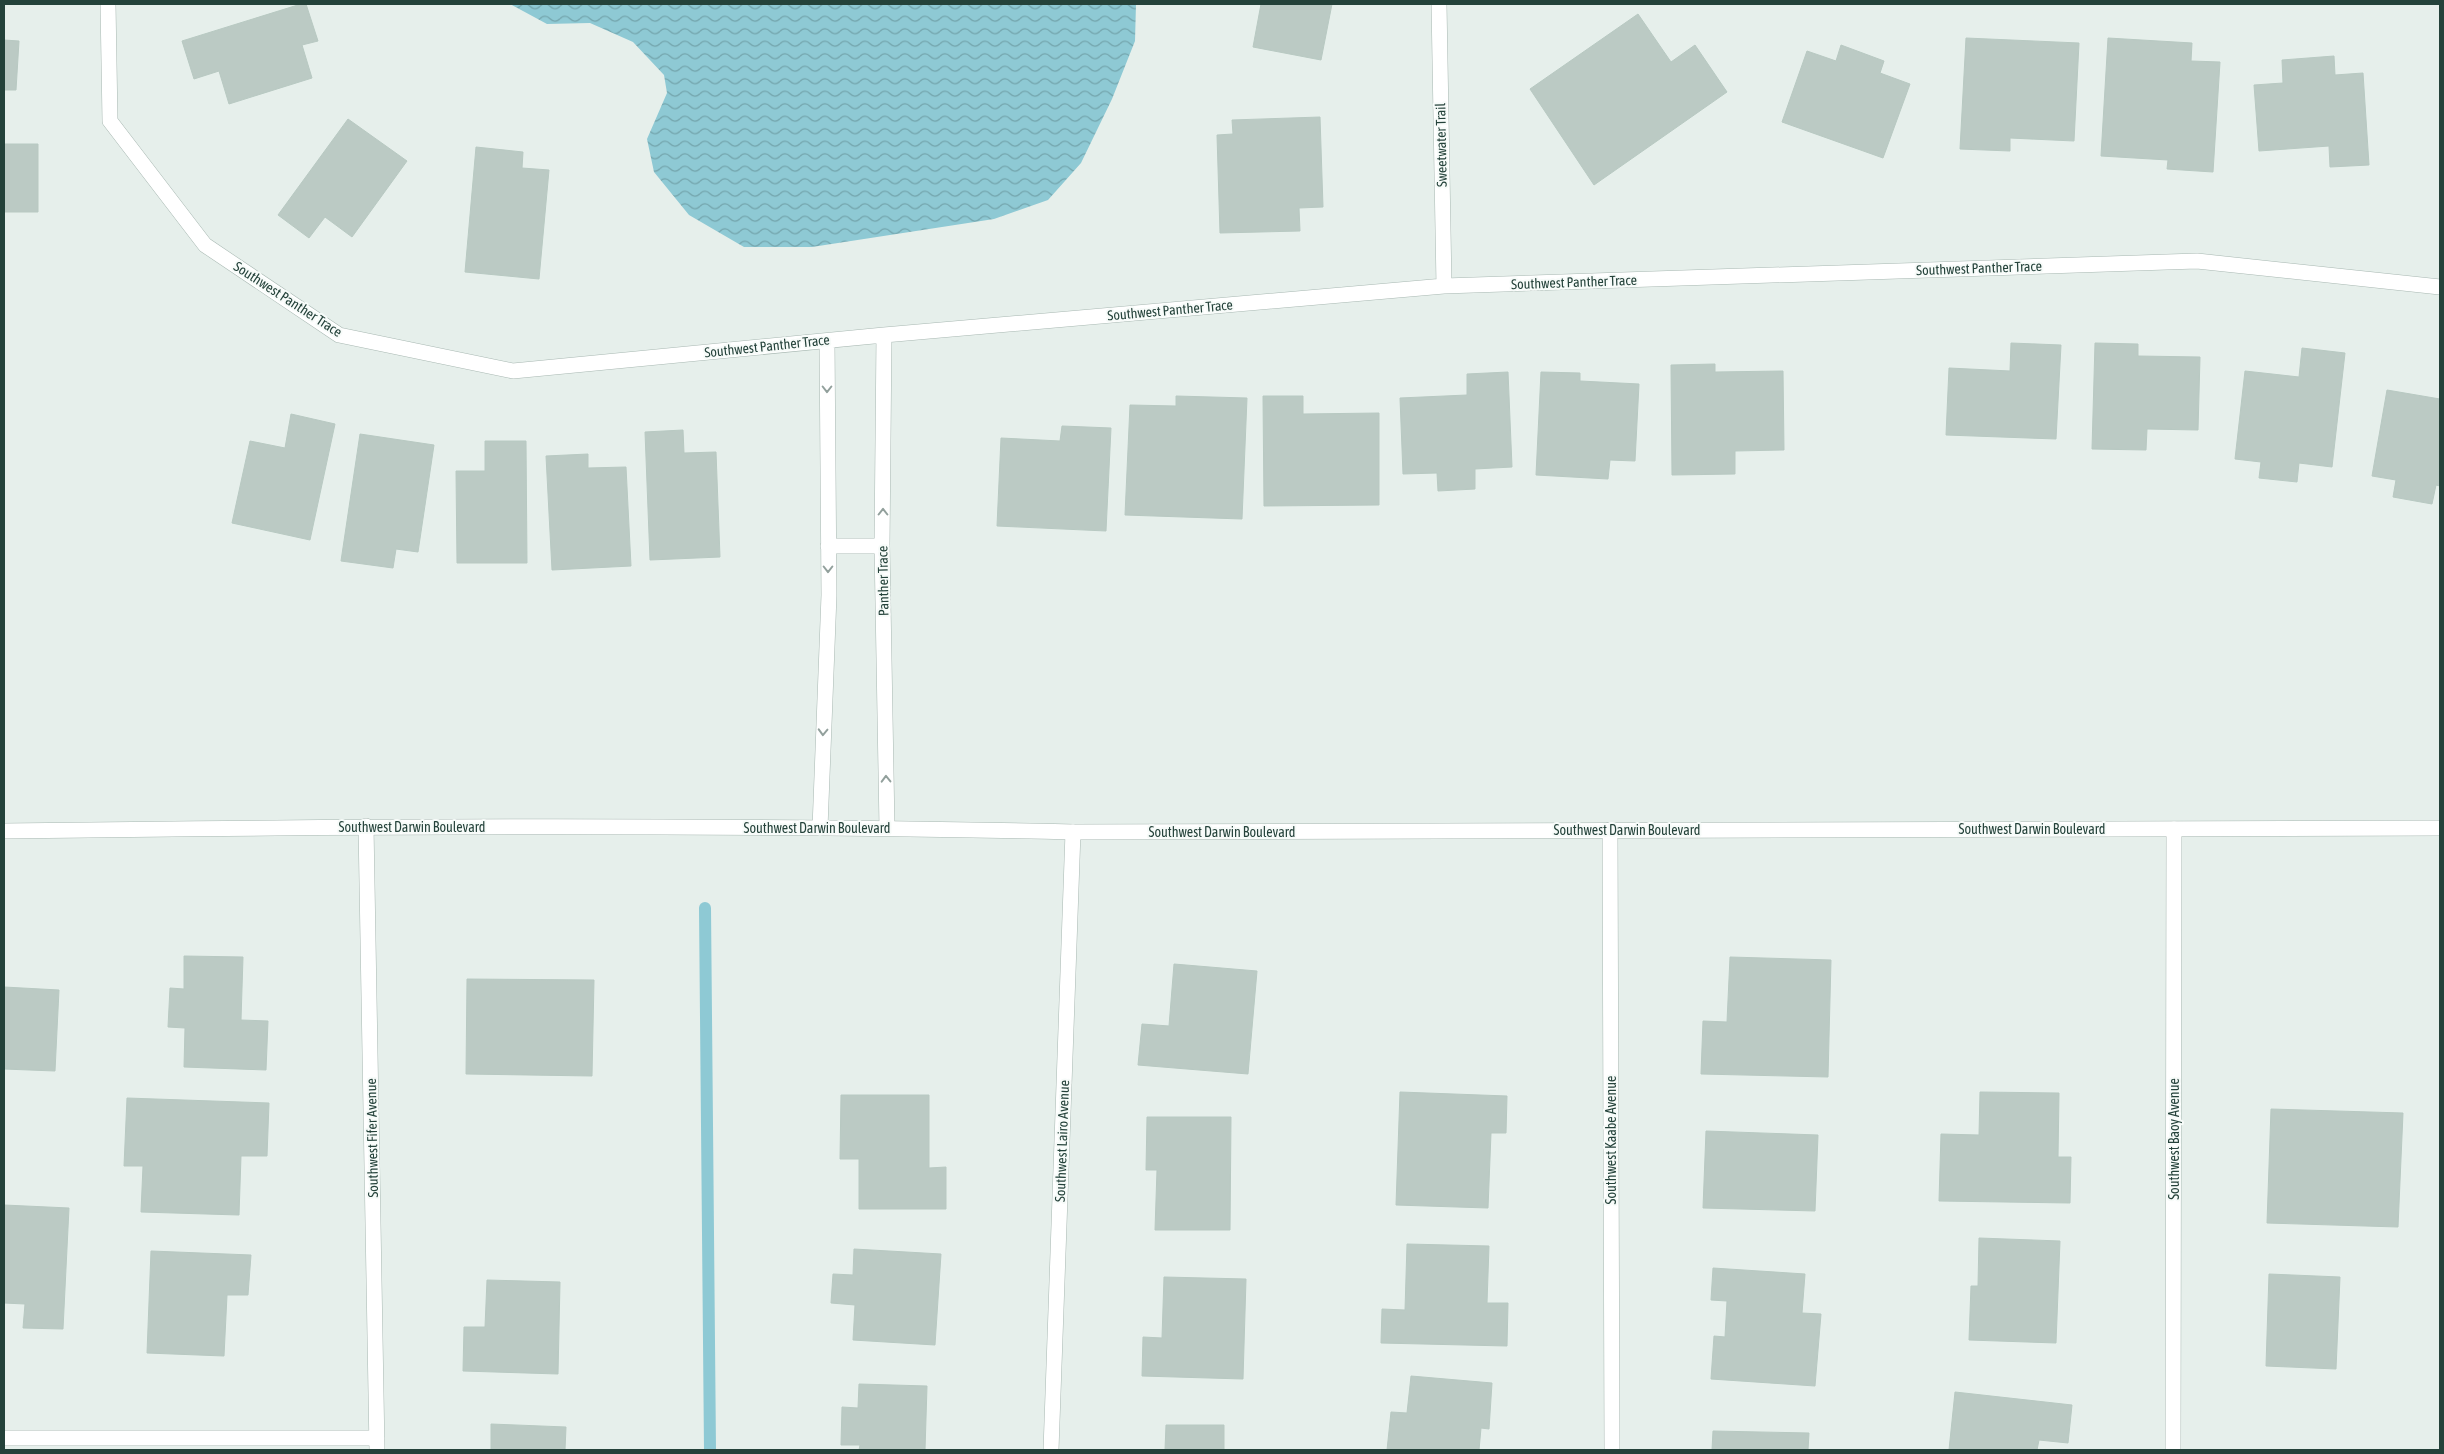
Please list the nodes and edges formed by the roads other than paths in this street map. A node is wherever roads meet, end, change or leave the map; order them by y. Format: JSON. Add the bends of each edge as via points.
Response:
{"nodes":[{"id":1,"x":108,"y":4,"type":"edge"},
{"id":2,"x":1439,"y":4,"type":"edge"},
{"id":3,"x":1444,"y":286,"type":"junction"},
{"id":4,"x":2440,"y":287,"type":"edge"},
{"id":5,"x":884,"y":335,"type":"junction"},
{"id":6,"x":827,"y":340,"type":"junction"},
{"id":7,"x":828,"y":546,"type":"junction"},
{"id":8,"x":882,"y":546,"type":"junction"},
{"id":9,"x":366,"y":826,"type":"junction"},
{"id":10,"x":820,"y":828,"type":"junction"},
{"id":11,"x":887,"y":828,"type":"junction"},
{"id":12,"x":2174,"y":828,"type":"junction"},
{"id":13,"x":2440,"y":828,"type":"edge"},
{"id":14,"x":1610,"y":830,"type":"junction"},
{"id":15,"x":4,"y":831,"type":"edge"},
{"id":16,"x":1073,"y":832,"type":"junction"},
{"id":17,"x":4,"y":1438,"type":"edge"},
{"id":18,"x":377,"y":1444,"type":"edge"},
{"id":19,"x":1051,"y":1450,"type":"edge"},
{"id":20,"x":1612,"y":1450,"type":"edge"},
{"id":21,"x":2173,"y":1450,"type":"edge"}],
"edges":[{"from":1,"to":6,"type":"street","name":"Southwest Panther Trace","via":[[110,121],[205,245],[339,335],[513,371]]},
{"from":2,"to":3,"type":"street","name":"Sweetwater Trail"},
{"from":3,"to":4,"type":"street","name":"Southwest Panther Trace","via":[[2197,261]]},
{"from":3,"to":5,"type":"street","name":"Southwest Panther Trace"},
{"from":5,"to":6,"type":"street","name":"Southwest Panther Trace"},
{"from":8,"to":5,"type":"street","name":"Panther Trace","one_way":true},
{"from":6,"to":7,"type":"street","one_way":true},
{"from":7,"to":8,"type":"street"},
{"from":7,"to":10,"type":"street","one_way":true},
{"from":11,"to":8,"type":"street","name":"Panther Trace","one_way":true},
{"from":9,"to":10,"type":"street","name":"Southwest Darwin Boulevard"},
{"from":9,"to":15,"type":"street","name":"Southwest Darwin Boulevard"},
{"from":9,"to":18,"type":"street","name":"Southwest Fifer Avenue"},
{"from":10,"to":11,"type":"street","name":"Southwest Darwin Boulevard"},
{"from":11,"to":16,"type":"street","name":"Southwest Darwin Boulevard"},
{"from":12,"to":13,"type":"street","name":"Southwest Darwin Boulevard"},
{"from":12,"to":14,"type":"street","name":"Southwest Darwin Boulevard"},
{"from":12,"to":21,"type":"street","name":"Southwest Baoy Avenue"},
{"from":14,"to":16,"type":"street","name":"Southwest Darwin Boulevard"},
{"from":14,"to":20,"type":"street","name":"Southwest Kaabe Avenue"},
{"from":16,"to":19,"type":"street","name":"Southwest Lairo Avenue"},
{"from":17,"to":18,"type":"street"}]}
